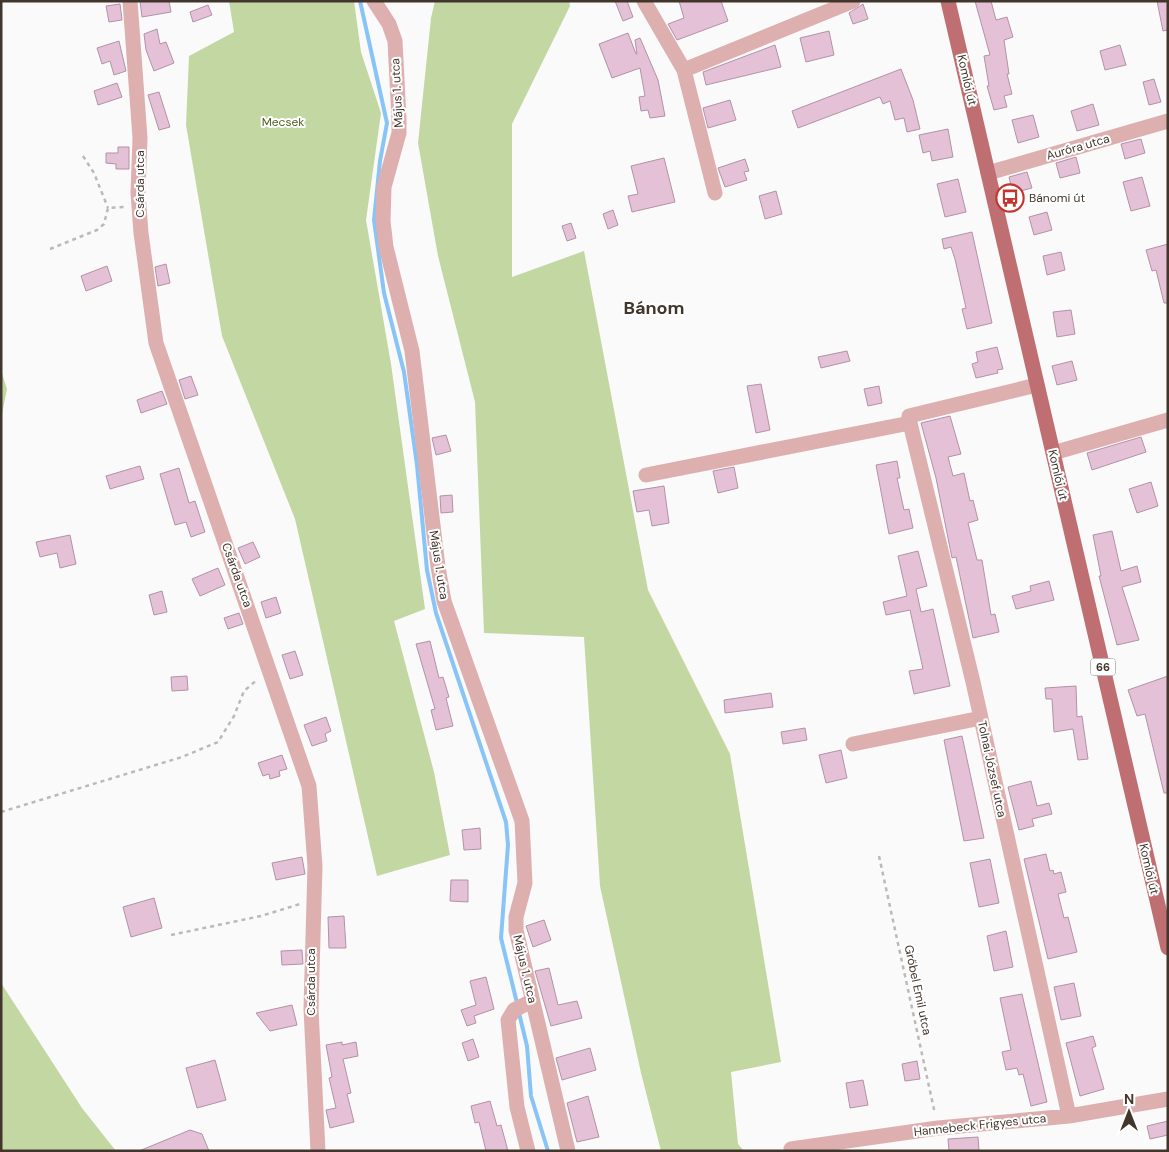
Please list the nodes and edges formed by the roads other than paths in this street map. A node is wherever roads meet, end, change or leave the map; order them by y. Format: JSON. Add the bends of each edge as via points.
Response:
{"nodes":[{"id":1,"x":130,"y":1,"type":"edge"},
{"id":2,"x":374,"y":1,"type":"edge"},
{"id":3,"x":644,"y":1,"type":"edge"},
{"id":4,"x":854,"y":1,"type":"edge"},
{"id":5,"x":948,"y":1,"type":"edge"},
{"id":6,"x":684,"y":70,"type":"junction"},
{"id":7,"x":1168,"y":121,"type":"edge"},
{"id":8,"x":988,"y":173,"type":"junction"},
{"id":9,"x":715,"y":193,"type":"dead end"},
{"id":10,"x":1037,"y":386,"type":"junction"},
{"id":11,"x":1168,"y":420,"type":"edge"},
{"id":12,"x":910,"y":423,"type":"junction"},
{"id":13,"x":1053,"y":453,"type":"junction"},
{"id":14,"x":646,"y":475,"type":"dead end"},
{"id":15,"x":981,"y":718,"type":"junction"},
{"id":16,"x":853,"y":744,"type":"dead end"},
{"id":17,"x":1168,"y":948,"type":"edge"},
{"id":18,"x":522,"y":1006,"type":"junction"},
{"id":19,"x":1168,"y":1100,"type":"edge"},
{"id":20,"x":1069,"y":1116,"type":"junction"},
{"id":21,"x":791,"y":1149,"type":"dead end"},
{"id":22,"x":318,"y":1151,"type":"edge"},
{"id":23,"x":528,"y":1151,"type":"edge"},
{"id":24,"x":568,"y":1151,"type":"edge"}],
"edges":[{"from":1,"to":22,"type":"street","name":"Csárda utca","via":[[140,138],[139,207],[156,343],[309,786],[315,866],[311,1009]]},
{"from":2,"to":18,"type":"street","name":"Május 1. utca","via":[[389,24],[395,41],[399,119],[399,133],[384,186],[386,247],[412,351],[444,601],[522,821],[525,883],[516,917]]},
{"from":3,"to":6,"type":"street"},
{"from":4,"to":6,"type":"street"},
{"from":5,"to":8,"type":"main road","name":"Komlói út","number":"66"},
{"from":6,"to":9,"type":"street"},
{"from":7,"to":8,"type":"street","name":"Auróra utca"},
{"from":8,"to":10,"type":"main road","name":"Komlói út","number":"66"},
{"from":10,"to":12,"type":"street","via":[[908,416]]},
{"from":10,"to":13,"type":"main road","name":"Komlói út","number":"66"},
{"from":11,"to":13,"type":"street"},
{"from":12,"to":14,"type":"street"},
{"from":12,"to":15,"type":"street","name":"Tolnai József utca"},
{"from":13,"to":17,"type":"main road","name":"Komlói út","number":"66"},
{"from":15,"to":16,"type":"street"},
{"from":15,"to":20,"type":"street","name":"Tolnai József utca"},
{"from":18,"to":23,"type":"street","via":[[508,1020],[517,1107]]},
{"from":18,"to":24,"type":"street","name":"Május 1. utca"},
{"from":19,"to":20,"type":"street","name":"Hannebeck Frigyes utca"},
{"from":20,"to":21,"type":"street","name":"Hannebeck Frigyes utca","via":[[938,1128]]}]}
